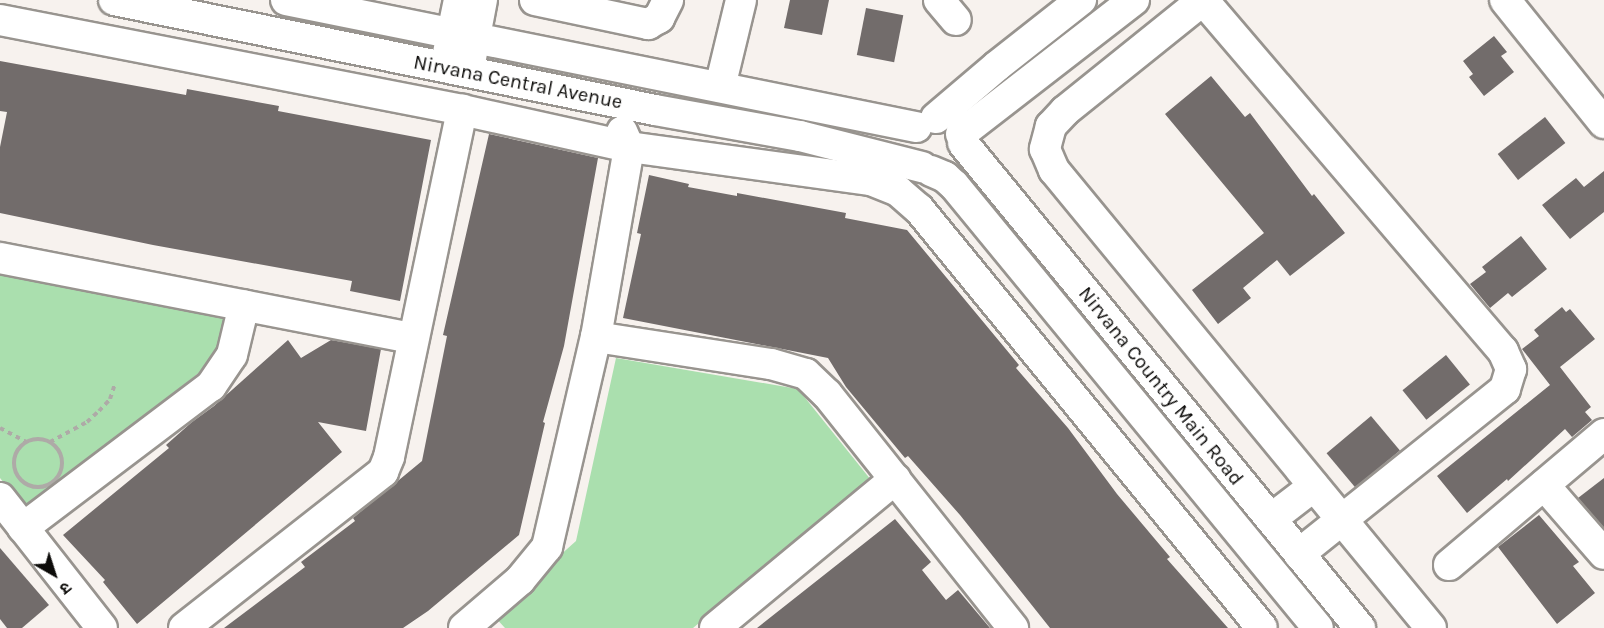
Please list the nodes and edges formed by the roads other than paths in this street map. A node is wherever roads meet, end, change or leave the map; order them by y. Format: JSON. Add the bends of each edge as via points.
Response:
{"nodes":[{"id":1,"x":114,"y":0,"type":"edge"},
{"id":2,"x":286,"y":0,"type":"edge"},
{"id":3,"x":459,"y":0,"type":"edge"},
{"id":4,"x":482,"y":0,"type":"edge"},
{"id":5,"x":535,"y":0,"type":"edge"},
{"id":6,"x":668,"y":0,"type":"edge"},
{"id":7,"x":741,"y":0,"type":"edge"},
{"id":8,"x":1081,"y":0,"type":"edge"},
{"id":9,"x":1134,"y":0,"type":"edge"},
{"id":10,"x":1203,"y":0,"type":"edge"},
{"id":11,"x":1518,"y":5,"type":"edge"},
{"id":12,"x":0,"y":20,"type":"edge"},
{"id":13,"x":464,"y":36,"type":"junction"},
{"id":14,"x":457,"y":70,"type":"junction"},
{"id":15,"x":720,"y":87,"type":"junction"},
{"id":16,"x":640,"y":107,"type":"junction"},
{"id":17,"x":462,"y":110,"type":"junction"},
{"id":18,"x":926,"y":123,"type":"junction"},
{"id":19,"x":1604,"y":123,"type":"edge"},
{"id":20,"x":962,"y":139,"type":"junction"},
{"id":21,"x":629,"y":147,"type":"junction"},
{"id":22,"x":926,"y":169,"type":"junction"},
{"id":23,"x":0,"y":258,"type":"edge"},
{"id":24,"x":244,"y":305,"type":"junction"},
{"id":25,"x":596,"y":337,"type":"junction"},
{"id":26,"x":413,"y":338,"type":"junction"},
{"id":27,"x":1604,"y":434,"type":"edge"},
{"id":28,"x":895,"y":479,"type":"junction"},
{"id":29,"x":1544,"y":485,"type":"junction"},
{"id":30,"x":1314,"y":486,"type":"junction"},
{"id":31,"x":0,"y":498,"type":"edge"},
{"id":32,"x":1342,"y":518,"type":"junction"},
{"id":33,"x":1271,"y":519,"type":"junction"},
{"id":34,"x":23,"y":528,"type":"junction"},
{"id":35,"x":1299,"y":554,"type":"junction"},
{"id":36,"x":1604,"y":554,"type":"edge"},
{"id":37,"x":1449,"y":565,"type":"dead end"},
{"id":38,"x":475,"y":624,"type":"edge"},
{"id":39,"x":102,"y":628,"type":"edge"},
{"id":40,"x":184,"y":628,"type":"edge"},
{"id":41,"x":715,"y":628,"type":"edge"},
{"id":42,"x":1013,"y":628,"type":"edge"},
{"id":43,"x":1262,"y":628,"type":"edge"},
{"id":44,"x":1318,"y":628,"type":"edge"},
{"id":45,"x":1360,"y":628,"type":"edge"},
{"id":46,"x":1431,"y":628,"type":"edge"}],
"edges":[{"from":1,"to":14,"type":"street","name":"Nirvana Central Avenue"},
{"from":2,"to":13,"type":"street","name":"Nirvana Central Avenue"},
{"from":3,"to":13,"type":"street"},
{"from":4,"to":13,"type":"street"},
{"from":5,"to":6,"type":"street","via":[[648,24],[659,18]]},
{"from":7,"to":15,"type":"street"},
{"from":8,"to":18,"type":"street"},
{"from":9,"to":20,"type":"street"},
{"from":10,"to":30,"type":"street","via":[[1065,111],[1051,126],[1045,149],[1054,170]]},
{"from":10,"to":32,"type":"street","via":[[1503,351],[1511,369],[1504,389]]},
{"from":11,"to":19,"type":"street"},
{"from":12,"to":17,"type":"street"},
{"from":13,"to":14,"type":"street"},
{"from":13,"to":15,"type":"street","name":"Nirvana Central Avenue"},
{"from":14,"to":16,"type":"street","name":"Nirvana Central Avenue"},
{"from":15,"to":18,"type":"street","name":"Nirvana Central Avenue"},
{"from":16,"to":21,"type":"street","via":[[646,140]]},
{"from":16,"to":22,"type":"street","name":"Nirvana Central Avenue","via":[[800,136]]},
{"from":17,"to":21,"type":"street"},
{"from":17,"to":26,"type":"street"},
{"from":18,"to":20,"type":"street","via":[[948,121]]},
{"from":18,"to":22,"type":"street","via":[[910,143],[911,151]]},
{"from":20,"to":22,"type":"street","via":[[957,161],[949,168]]},
{"from":20,"to":33,"type":"street","name":"Nirvana Country Main Road"},
{"from":21,"to":25,"type":"street"},
{"from":21,"to":43,"type":"street","via":[[871,180],[898,190],[919,209]]},
{"from":22,"to":44,"type":"street","name":"Nirvana Country Main Road","via":[[954,185]]},
{"from":23,"to":24,"type":"street"},
{"from":24,"to":26,"type":"street"},
{"from":24,"to":34,"type":"street","via":[[232,355],[211,386]]},
{"from":25,"to":28,"type":"street","via":[[771,364],[806,374],[827,394]]},
{"from":25,"to":38,"type":"street","via":[[546,547],[520,580]]},
{"from":26,"to":40,"type":"street","via":[[383,472]]},
{"from":27,"to":29,"type":"street"},
{"from":28,"to":41,"type":"street"},
{"from":28,"to":42,"type":"street"},
{"from":29,"to":36,"type":"street"},
{"from":29,"to":37,"type":"street"},
{"from":30,"to":32,"type":"street"},
{"from":30,"to":33,"type":"street"},
{"from":31,"to":34,"type":"street"},
{"from":32,"to":35,"type":"street"},
{"from":32,"to":46,"type":"street"},
{"from":33,"to":35,"type":"street","name":"Nirvana Country Main Road"},
{"from":34,"to":39,"type":"street"},
{"from":35,"to":45,"type":"street","name":"Nirvana Country Main Road"}]}
